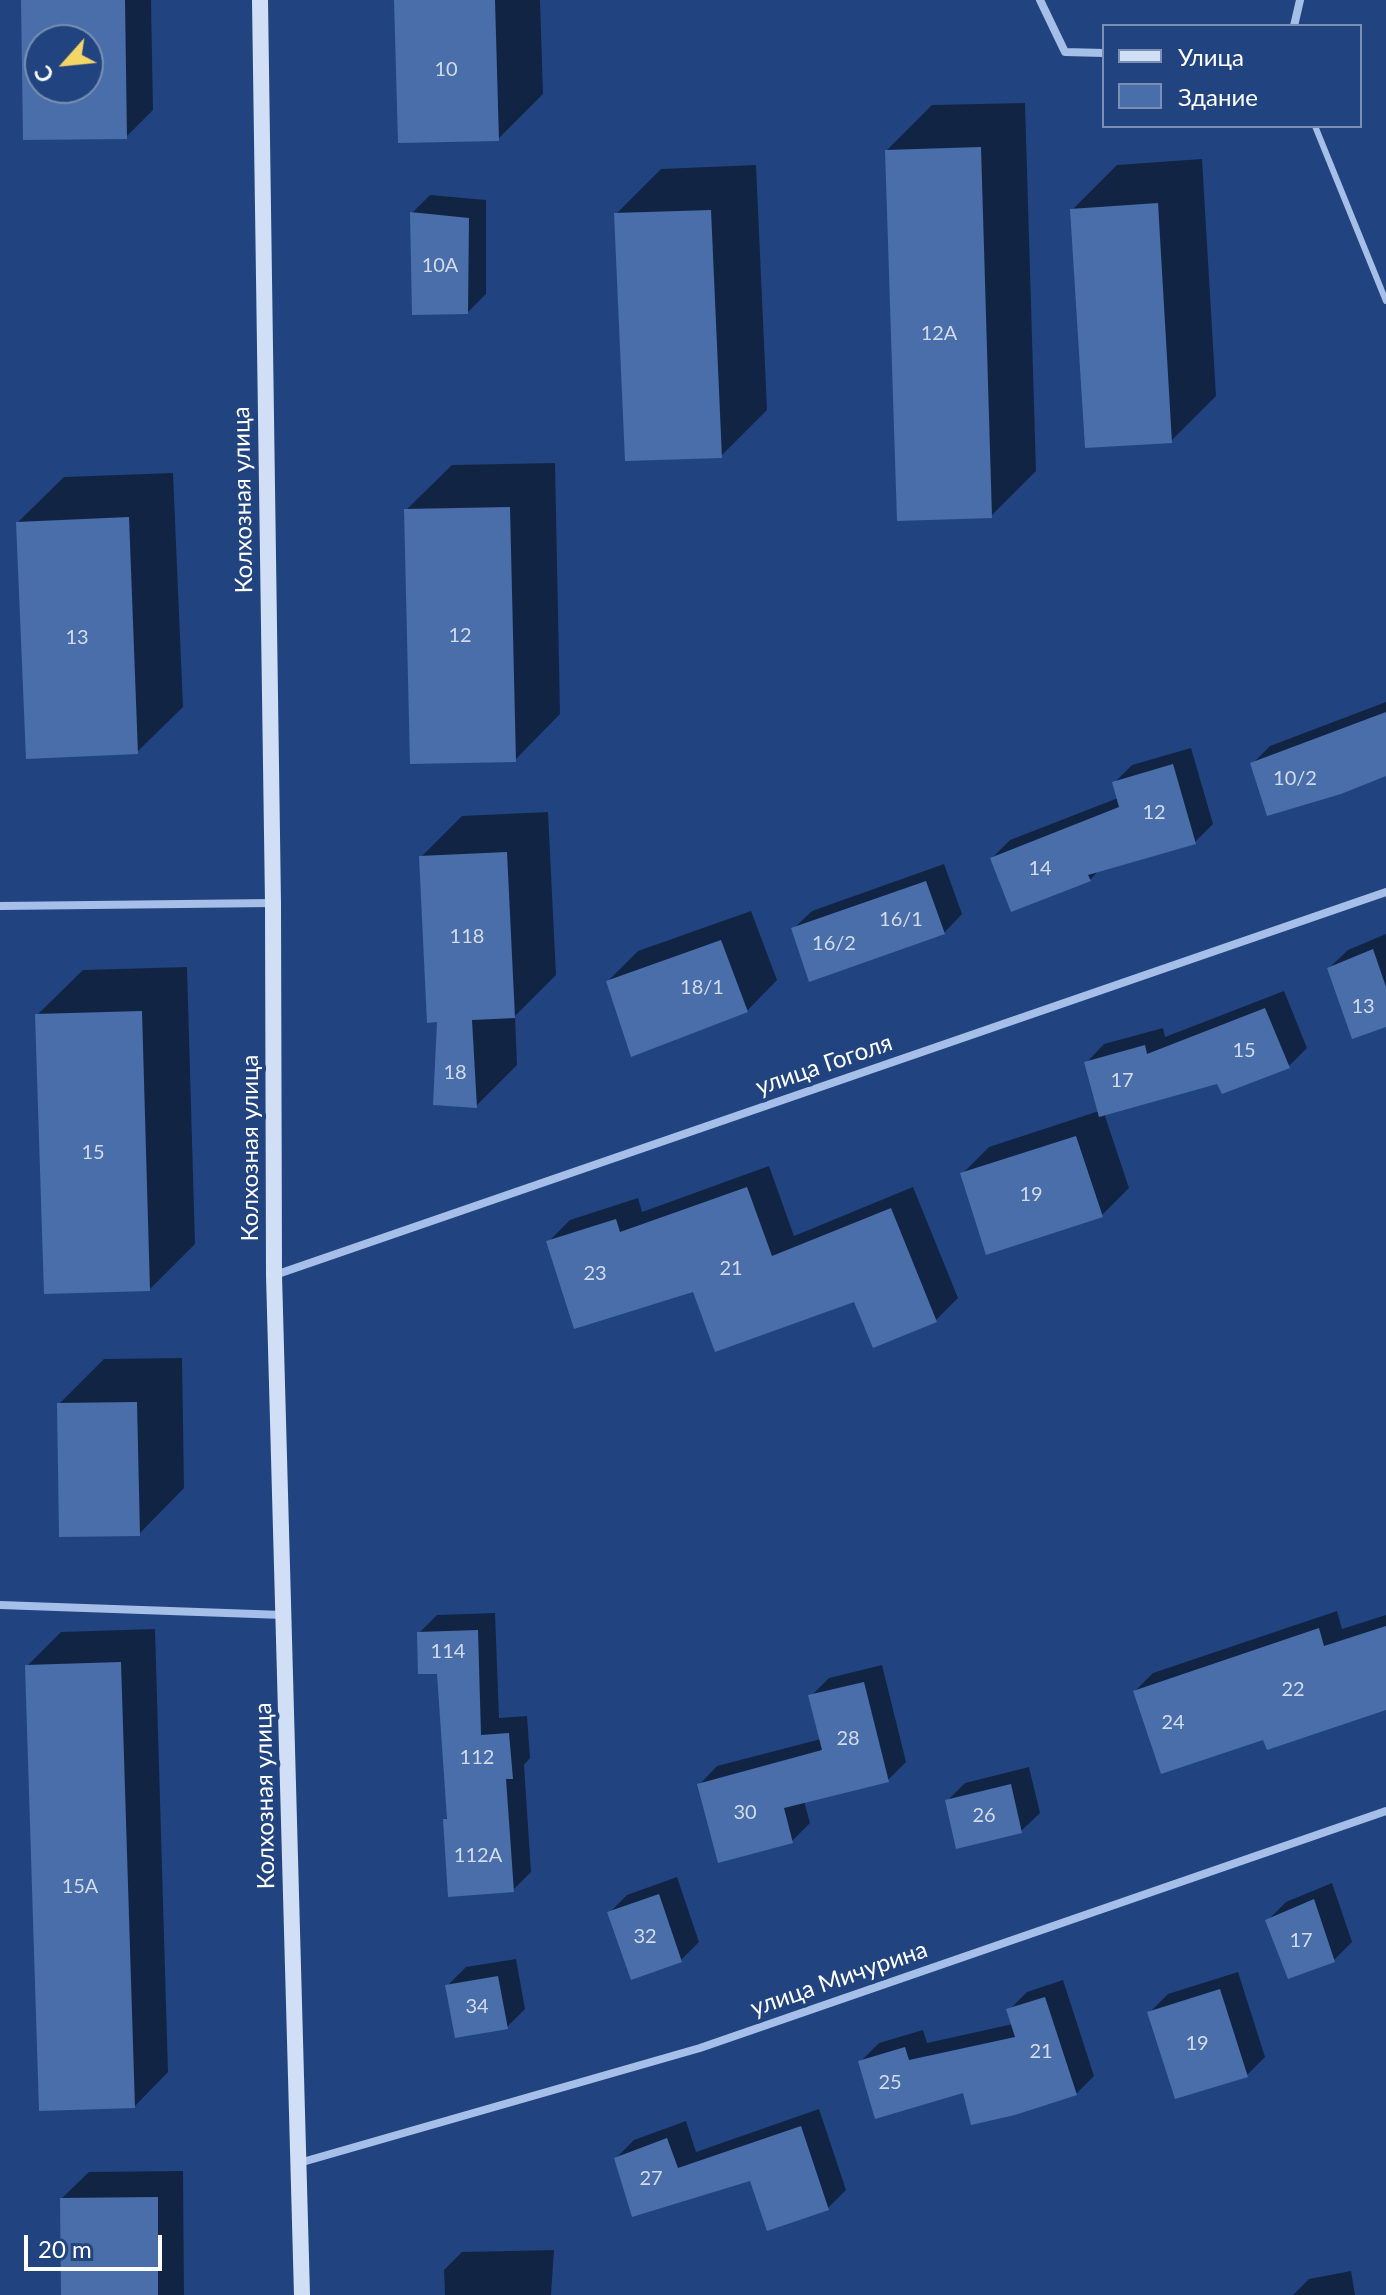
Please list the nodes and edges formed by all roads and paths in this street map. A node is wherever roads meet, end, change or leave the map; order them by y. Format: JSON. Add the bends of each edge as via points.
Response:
{"nodes":[{"id":1,"x":260,"y":0,"type":"edge"},
{"id":2,"x":1040,"y":0,"type":"edge"},
{"id":3,"x":1300,"y":0,"type":"edge"},
{"id":4,"x":1294,"y":24,"type":"edge"},
{"id":5,"x":1102,"y":53,"type":"edge"},
{"id":6,"x":1316,"y":128,"type":"edge"},
{"id":7,"x":1386,"y":301,"type":"edge"},
{"id":8,"x":1386,"y":892,"type":"edge"},
{"id":9,"x":273,"y":903,"type":"junction"},
{"id":10,"x":0,"y":906,"type":"edge"},
{"id":11,"x":274,"y":1275,"type":"junction"},
{"id":12,"x":0,"y":1605,"type":"edge"},
{"id":13,"x":284,"y":1615,"type":"junction"},
{"id":14,"x":1386,"y":1811,"type":"edge"},
{"id":15,"x":299,"y":2163,"type":"junction"},
{"id":16,"x":302,"y":2295,"type":"edge"}],
"edges":[{"from":1,"to":9,"type":"main road","name":"Колхозная улица"},
{"from":2,"to":5,"type":"street","via":[[1065,52]]},
{"from":3,"to":4,"type":"street"},
{"from":6,"to":7,"type":"lane"},
{"from":8,"to":11,"type":"street","name":"улица Гоголя"},
{"from":9,"to":10,"type":"street"},
{"from":9,"to":11,"type":"main road","name":"Колхозная улица"},
{"from":11,"to":13,"type":"main road","name":"Колхозная улица"},
{"from":12,"to":13,"type":"street"},
{"from":13,"to":15,"type":"main road","name":"Колхозная улица"},
{"from":14,"to":15,"type":"street","name":"улица Мичурина","via":[[700,2048]]},
{"from":15,"to":16,"type":"main road","name":"Колхозная улица"}]}
